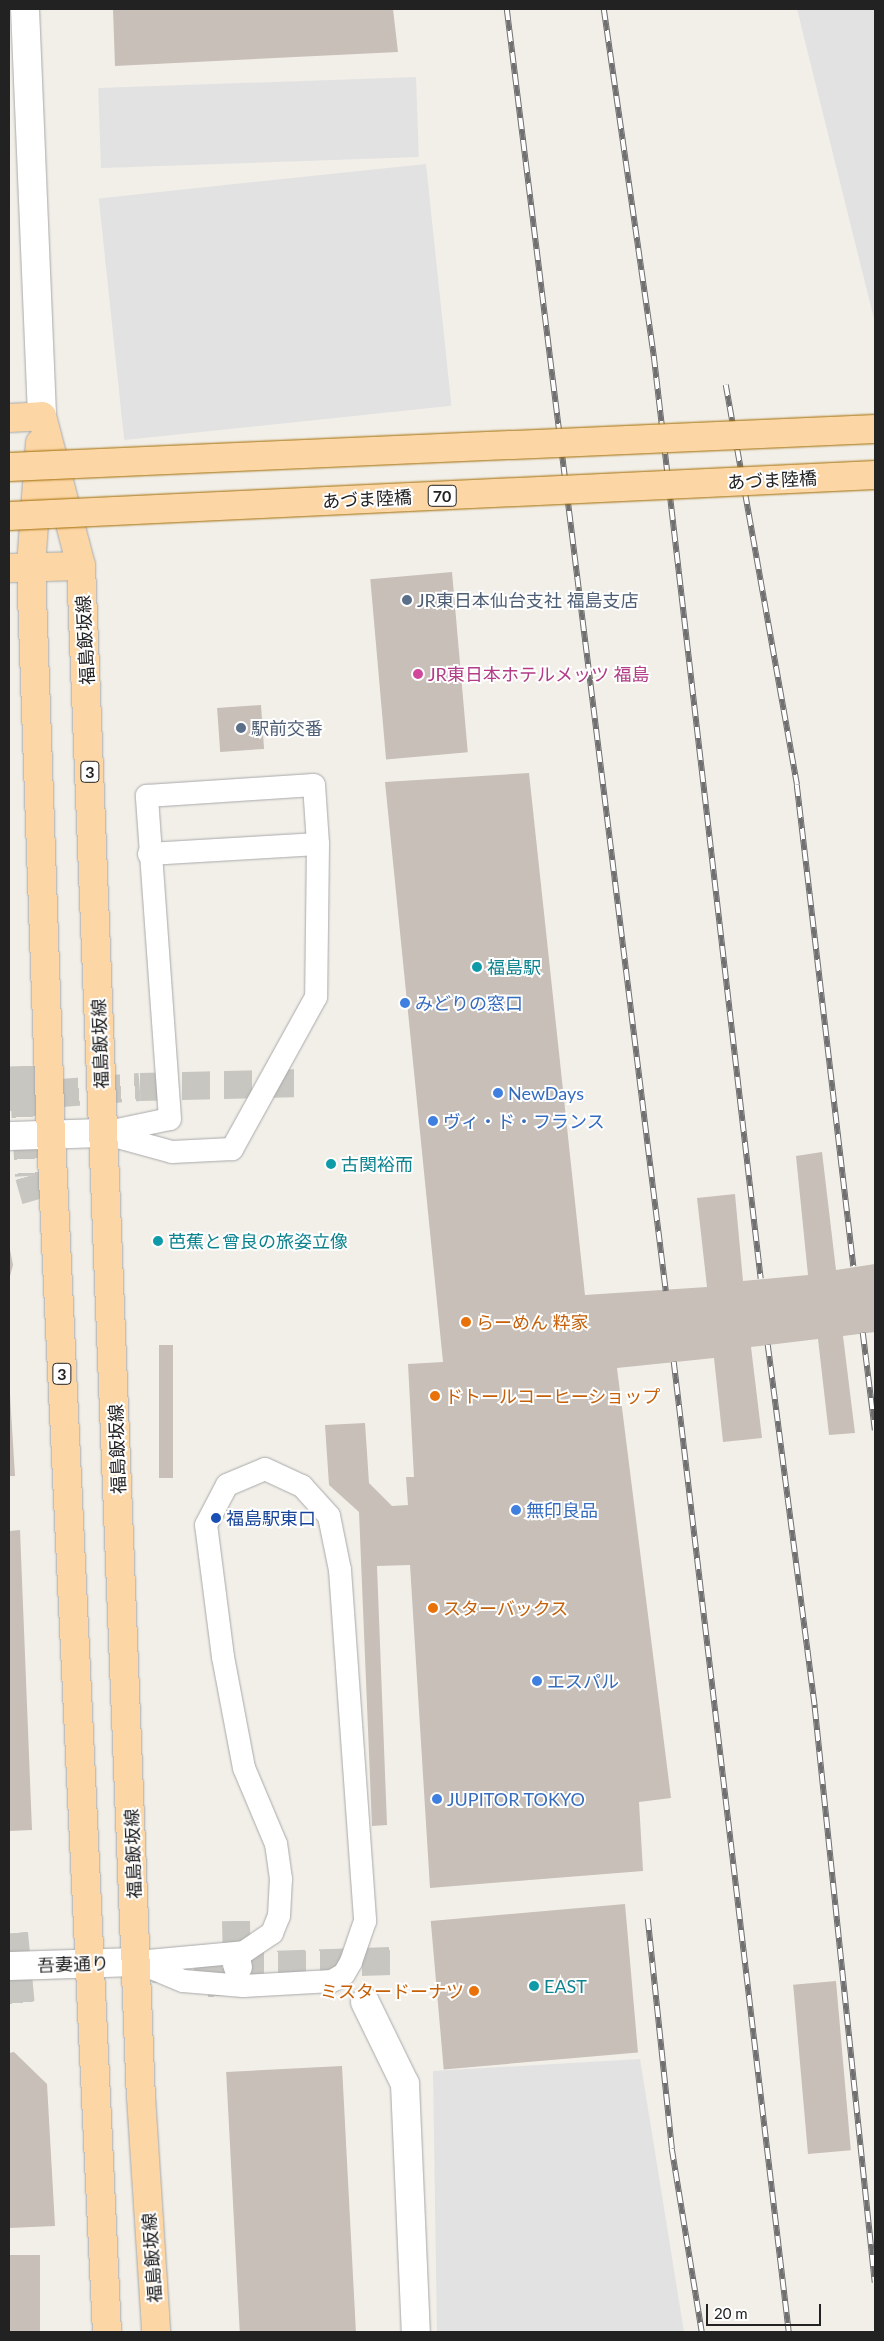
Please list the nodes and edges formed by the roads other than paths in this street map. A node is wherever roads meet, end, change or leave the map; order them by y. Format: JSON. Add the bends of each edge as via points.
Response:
{"nodes":[{"id":1,"x":25,"y":9,"type":"edge"},
{"id":2,"x":42,"y":416,"type":"junction"},
{"id":3,"x":9,"y":418,"type":"edge"},
{"id":4,"x":875,"y":429,"type":"edge"},
{"id":5,"x":9,"y":467,"type":"edge"},
{"id":6,"x":875,"y":475,"type":"edge"},
{"id":7,"x":9,"y":516,"type":"edge"},
{"id":8,"x":82,"y":566,"type":"junction"},
{"id":9,"x":20,"y":568,"type":"edge"},
{"id":10,"x":318,"y":844,"type":"junction"},
{"id":11,"x":149,"y":854,"type":"junction"},
{"id":12,"x":170,"y":1119,"type":"junction"},
{"id":13,"x":103,"y":1133,"type":"junction"},
{"id":14,"x":9,"y":1136,"type":"edge"},
{"id":15,"x":50,"y":1136,"type":"junction"},
{"id":16,"x":172,"y":1152,"type":"junction"},
{"id":17,"x":137,"y":1962,"type":"junction"},
{"id":18,"x":89,"y":1963,"type":"junction"},
{"id":19,"x":9,"y":1966,"type":"edge"},
{"id":20,"x":365,"y":2002,"type":"dead end"},
{"id":21,"x":107,"y":2332,"type":"edge"},
{"id":22,"x":156,"y":2332,"type":"edge"},
{"id":23,"x":416,"y":2332,"type":"edge"}],
"edges":[{"from":1,"to":2,"type":"street"},
{"from":2,"to":3,"type":"main road"},
{"from":2,"to":8,"type":"main road","name":"福島飯坂線","number":"3"},
{"from":2,"to":9,"type":"main road","number":"3"},
{"from":4,"to":5,"type":"main road","bridge":true},
{"from":6,"to":7,"type":"main road","name":"あづま陸橋","number":"70","bridge":true},
{"from":8,"to":9,"type":"main road"},
{"from":8,"to":13,"type":"main road","name":"福島飯坂線","number":"3"},
{"from":9,"to":15,"type":"main road","number":"3"},
{"from":10,"to":11,"type":"lane"},
{"from":10,"to":11,"type":"lane","via":[[314,785],[147,796]]},
{"from":10,"to":16,"type":"lane","via":[[316,997],[232,1149]]},
{"from":11,"to":12,"type":"lane"},
{"from":12,"to":13,"type":"lane"},
{"from":12,"to":16,"type":"lane"},
{"from":13,"to":15,"type":"street"},
{"from":13,"to":16,"type":"lane"},
{"from":13,"to":17,"type":"main road","name":"福島飯坂線","number":"3"},
{"from":14,"to":15,"type":"street"},
{"from":15,"to":18,"type":"main road","number":"3"},
{"from":17,"to":17,"type":"lane","via":[[244,1952],[272,1933],[279,1916],[281,1879],[276,1844],[244,1768],[223,1658],[206,1525],[227,1486],[265,1469],[302,1486],[328,1516],[340,1570],[365,1922],[359,1945],[344,1974],[332,1981],[243,1986],[183,1981]]},
{"from":17,"to":18,"type":"street","name":"吾妻通り"},
{"from":17,"to":22,"type":"main road","name":"福島飯坂線","number":"3"},
{"from":18,"to":19,"type":"street","name":"吾妻通り"},
{"from":18,"to":21,"type":"main road","number":"3"},
{"from":20,"to":23,"type":"street","via":[[405,2084]]}]}
